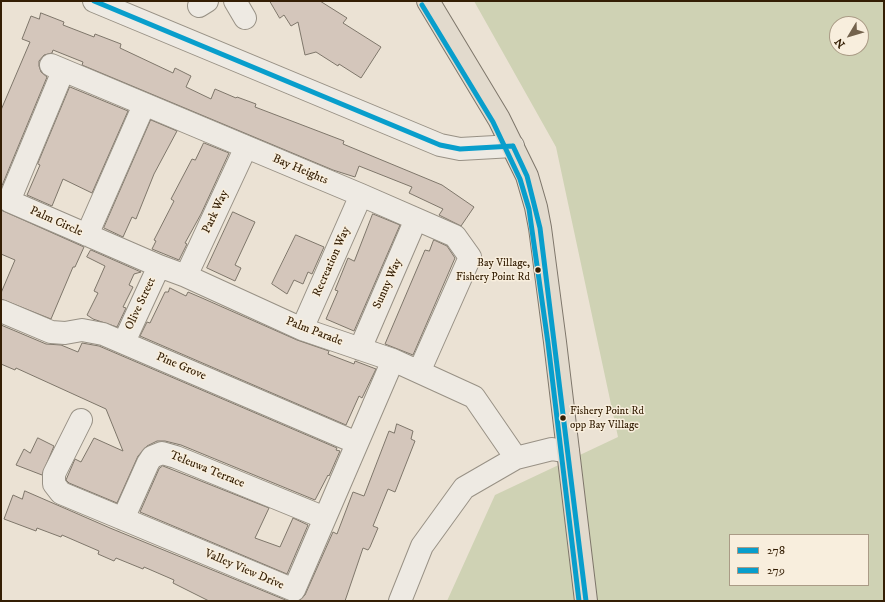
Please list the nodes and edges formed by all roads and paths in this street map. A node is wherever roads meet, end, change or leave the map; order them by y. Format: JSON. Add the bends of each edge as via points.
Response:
{"nodes":[{"id":1,"x":94,"y":1,"type":"edge"},
{"id":2,"x":428,"y":1,"type":"edge"},
{"id":3,"x":144,"y":105,"type":"junction"},
{"id":4,"x":513,"y":146,"type":"junction"},
{"id":5,"x":246,"y":147,"type":"junction"},
{"id":6,"x":361,"y":195,"type":"junction"},
{"id":7,"x":416,"y":219,"type":"junction"},
{"id":8,"x":87,"y":235,"type":"junction"},
{"id":9,"x":159,"y":266,"type":"junction"},
{"id":10,"x":186,"y":276,"type":"junction"},
{"id":11,"x":1,"y":311,"type":"edge"},
{"id":12,"x":302,"y":329,"type":"junction"},
{"id":13,"x":124,"y":342,"type":"junction"},
{"id":14,"x":360,"y":349,"type":"junction"},
{"id":15,"x":393,"y":360,"type":"junction"},
{"id":16,"x":419,"y":372,"type":"junction"},
{"id":17,"x":81,"y":420,"type":"dead end"},
{"id":18,"x":357,"y":443,"type":"junction"},
{"id":19,"x":568,"y":452,"type":"junction"},
{"id":20,"x":516,"y":458,"type":"junction"},
{"id":21,"x":325,"y":518,"type":"junction"},
{"id":22,"x":123,"y":519,"type":"junction"},
{"id":23,"x":400,"y":601,"type":"edge"},
{"id":24,"x":586,"y":601,"type":"edge"}],
"edges":[{"from":1,"to":4,"type":"street","via":[[440,145],[460,149]]},
{"from":2,"to":4,"type":"main road"},
{"from":3,"to":5,"type":"street","name":"Bay Heights"},
{"from":3,"to":8,"type":"street","name":"Palm Circle"},
{"from":3,"to":8,"type":"street","name":"Palm Circle","via":[[57,68],[9,201]]},
{"from":4,"to":19,"type":"main road","via":[[527,176],[540,228]]},
{"from":5,"to":6,"type":"street","name":"Bay Heights"},
{"from":5,"to":10,"type":"street","name":"Park Way"},
{"from":6,"to":7,"type":"street","name":"Bay Heights"},
{"from":6,"to":12,"type":"street","name":"Recreation Way"},
{"from":7,"to":14,"type":"street","name":"Sunny Way"},
{"from":7,"to":16,"type":"street","name":"Bay Heights","via":[[455,236],[470,257]]},
{"from":8,"to":9,"type":"street","name":"Palm Parade"},
{"from":9,"to":10,"type":"street","name":"Palm Parade"},
{"from":9,"to":13,"type":"street","name":"Olive Street"},
{"from":10,"to":12,"type":"street","name":"Palm Parade"},
{"from":11,"to":13,"type":"street","name":"Pine Grove","via":[[51,332],[82,330]]},
{"from":12,"to":14,"type":"street","name":"Palm Parade"},
{"from":13,"to":18,"type":"street","name":"Pine Grove"},
{"from":14,"to":15,"type":"street","name":"Palm Parade"},
{"from":15,"to":16,"type":"street","name":"Palm Parade"},
{"from":15,"to":18,"type":"street","name":"Valley View Drive"},
{"from":16,"to":20,"type":"street","name":"Palm Parade","via":[[474,397]]},
{"from":17,"to":22,"type":"street","name":"Valley View Drive","via":[[57,465],[54,484],[61,493]]},
{"from":18,"to":21,"type":"street","name":"Valley View Drive"},
{"from":19,"to":20,"type":"street","via":[[552,449]]},
{"from":19,"to":24,"type":"main road"},
{"from":20,"to":23,"type":"street","via":[[464,488],[422,546]]},
{"from":21,"to":22,"type":"street","name":"Teleuwa Terrace","via":[[162,453],[152,457],[148,463]]},
{"from":21,"to":22,"type":"street","name":"Valley View Drive","via":[[294,590]]}]}
